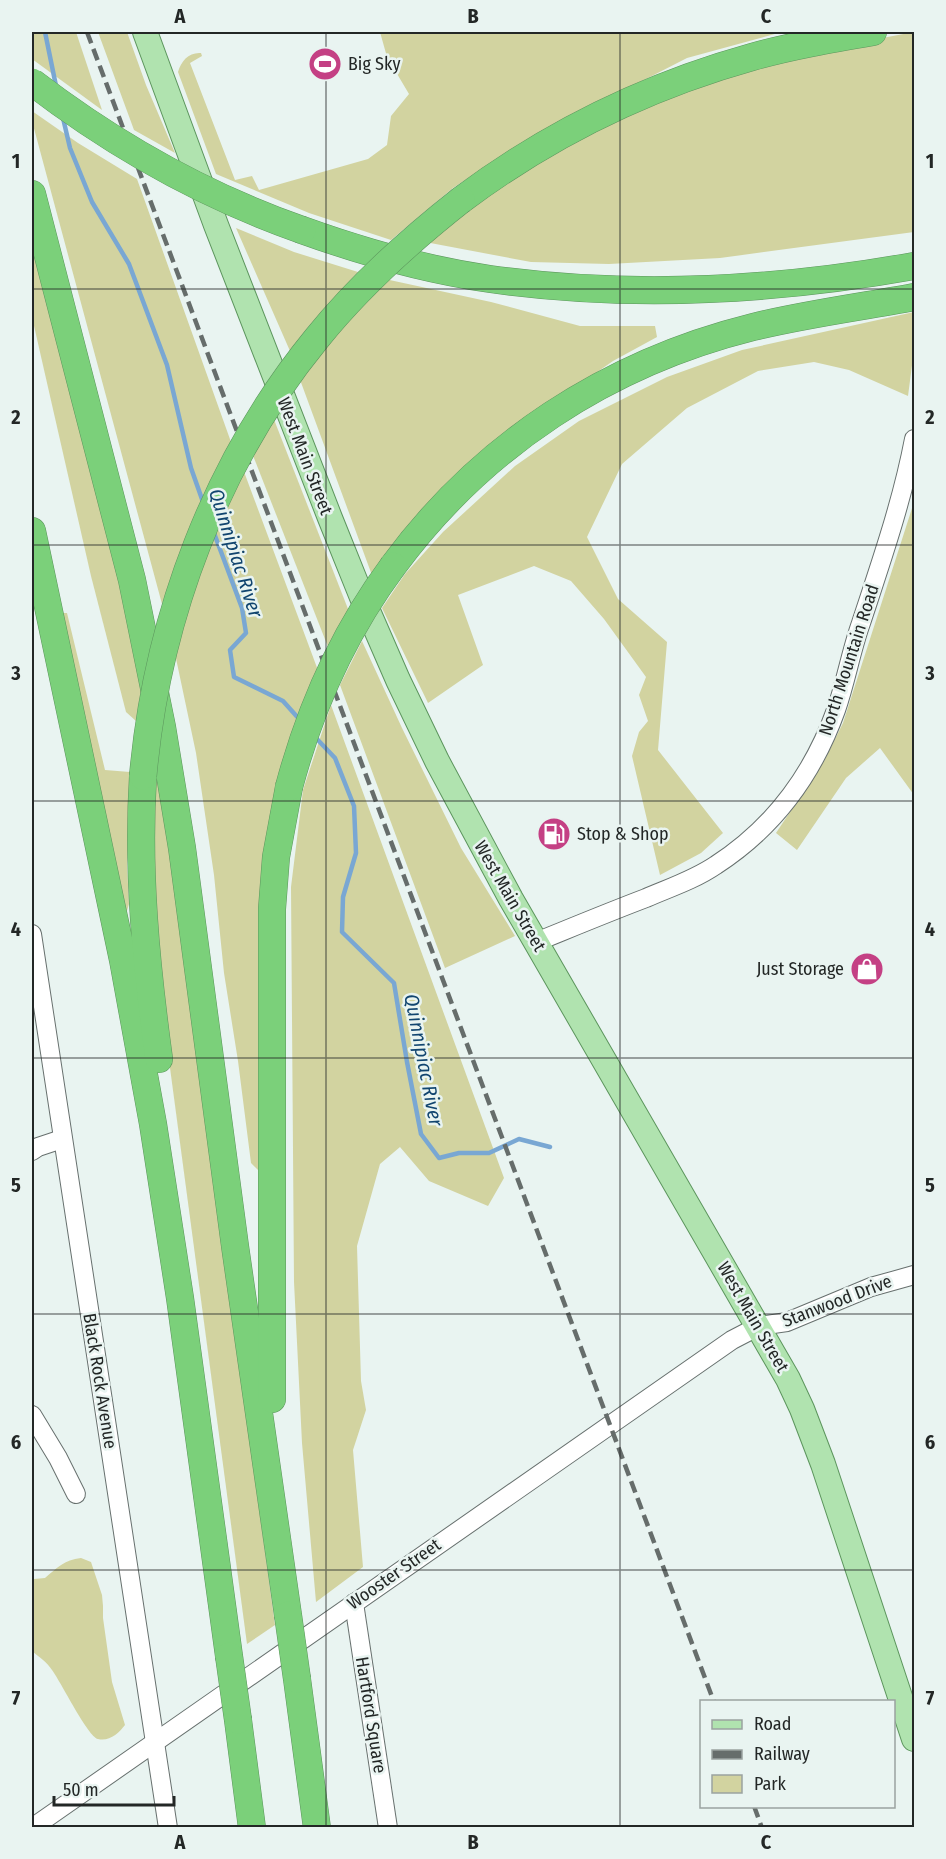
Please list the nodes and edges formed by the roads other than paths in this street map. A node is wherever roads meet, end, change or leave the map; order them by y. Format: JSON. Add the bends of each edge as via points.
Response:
{"nodes":[{"id":1,"x":145,"y":32,"type":"edge"},
{"id":2,"x":873,"y":32,"type":"edge"},
{"id":3,"x":32,"y":82,"type":"edge"},
{"id":4,"x":32,"y":194,"type":"edge"},
{"id":5,"x":915,"y":266,"type":"edge"},
{"id":6,"x":915,"y":297,"type":"edge"},
{"id":7,"x":915,"y":440,"type":"edge"},
{"id":8,"x":32,"y":531,"type":"edge"},
{"id":9,"x":32,"y":606,"type":"edge"},
{"id":10,"x":96,"y":837,"type":"junction"},
{"id":11,"x":32,"y":934,"type":"edge"},
{"id":12,"x":536,"y":942,"type":"junction"},
{"id":13,"x":62,"y":1139,"type":"junction"},
{"id":14,"x":32,"y":1151,"type":"edge"},
{"id":15,"x":915,"y":1275,"type":"edge"},
{"id":16,"x":759,"y":1326,"type":"junction"},
{"id":17,"x":195,"y":1407,"type":"junction"},
{"id":18,"x":32,"y":1415,"type":"edge"},
{"id":19,"x":76,"y":1494,"type":"dead end"},
{"id":20,"x":277,"y":1538,"type":"junction"},
{"id":21,"x":354,"y":1602,"type":"junction"},
{"id":22,"x":915,"y":1739,"type":"edge"},
{"id":23,"x":155,"y":1742,"type":"junction"},
{"id":24,"x":32,"y":1827,"type":"edge"},
{"id":25,"x":168,"y":1827,"type":"edge"},
{"id":26,"x":252,"y":1827,"type":"edge"},
{"id":27,"x":317,"y":1827,"type":"edge"},
{"id":28,"x":388,"y":1827,"type":"edge"}],
"edges":[{"from":1,"to":12,"type":"main road","name":"West Main Street","via":[[361,595],[437,761]]},
{"from":2,"to":17,"type":"highway","bridge":true,"via":[[823,40],[700,73],[586,122],[506,168],[461,200],[387,263],[333,319],[283,383],[241,452],[204,528],[173,616],[154,694],[143,776],[140,867],[144,934],[195,1320]]},
{"from":3,"to":5,"type":"highway","bridge":true,"via":[[153,162],[225,199],[302,230],[452,273],[518,283],[670,291],[800,283]]},
{"from":4,"to":20,"type":"highway","via":[[132,580],[160,716],[182,848]]},
{"from":6,"to":20,"type":"highway","bridge":true,"via":[[787,319],[678,350],[606,381],[539,424],[489,462],[443,507],[393,566],[362,612],[327,678],[289,787],[276,857],[272,909],[271,1376]]},
{"from":7,"to":12,"type":"street","name":"North Mountain Road","via":[[836,708],[820,748],[794,790],[758,833],[714,867]]},
{"from":8,"to":10,"type":"highway"},
{"from":9,"to":10,"type":"highway","via":[[66,748]]},
{"from":10,"to":17,"type":"highway","via":[[153,1124]]},
{"from":11,"to":13,"type":"street","name":"Black Rock Avenue"},
{"from":12,"to":16,"type":"main road","name":"West Main Street"},
{"from":13,"to":14,"type":"street"},
{"from":13,"to":23,"type":"street","name":"Black Rock Avenue"},
{"from":15,"to":16,"type":"street","name":"Stanwood Drive","via":[[871,1287],[787,1322]]},
{"from":16,"to":21,"type":"street","name":"Wooster Street","via":[[732,1340]]},
{"from":16,"to":22,"type":"main road","name":"West Main Street","via":[[788,1379],[817,1446]]},
{"from":17,"to":26,"type":"highway","bridge":true},
{"from":18,"to":19,"type":"street"},
{"from":20,"to":27,"type":"highway","bridge":true},
{"from":21,"to":23,"type":"street","name":"Wooster Street"},
{"from":21,"to":28,"type":"street","name":"Hartford Square"},
{"from":23,"to":24,"type":"street","name":"Wooster Street"},
{"from":23,"to":25,"type":"street","name":"Black Rock Avenue"}]}
